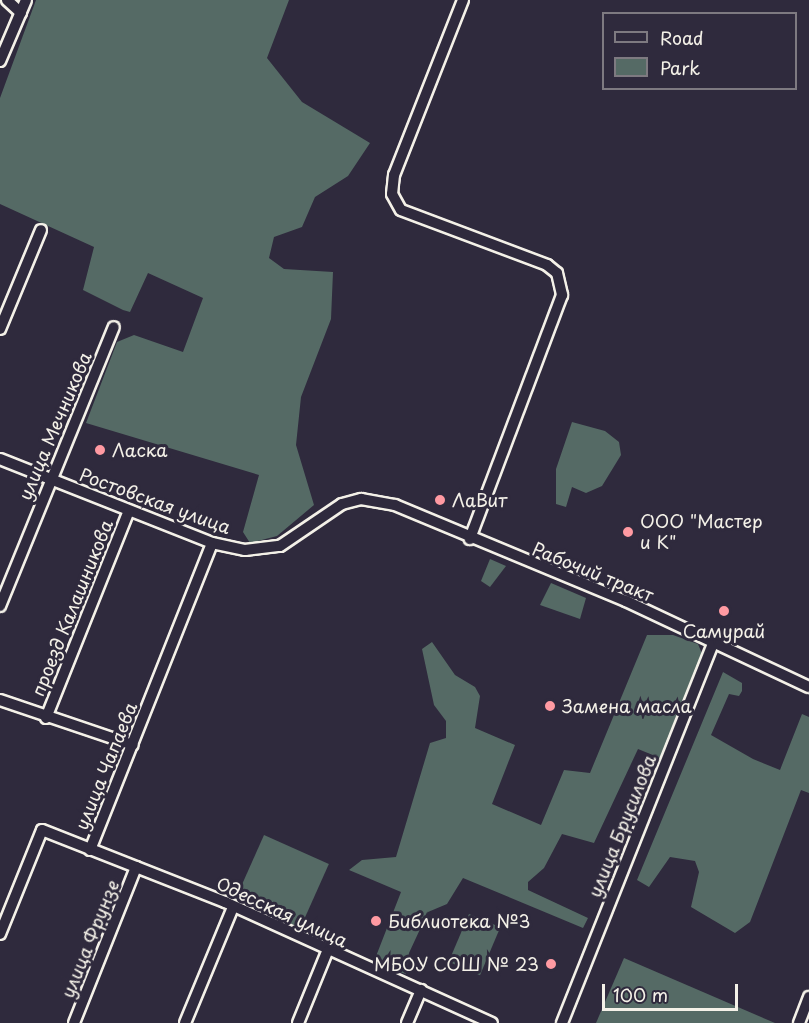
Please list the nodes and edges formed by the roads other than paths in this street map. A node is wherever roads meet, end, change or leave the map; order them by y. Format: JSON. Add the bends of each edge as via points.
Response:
{"nodes":[{"id":1,"x":7,"y":0,"type":"edge"},
{"id":2,"x":26,"y":0,"type":"edge"},
{"id":3,"x":463,"y":0,"type":"edge"},
{"id":4,"x":21,"y":13,"type":"junction"},
{"id":5,"x":0,"y":61,"type":"edge"},
{"id":6,"x":40,"y":230,"type":"dead end"},
{"id":7,"x":114,"y":327,"type":"dead end"},
{"id":8,"x":0,"y":329,"type":"edge"},
{"id":9,"x":0,"y":459,"type":"edge"},
{"id":10,"x":50,"y":479,"type":"junction"},
{"id":11,"x":361,"y":499,"type":"joint"},
{"id":12,"x":129,"y":511,"type":"junction"},
{"id":13,"x":470,"y":539,"type":"junction"},
{"id":14,"x":212,"y":543,"type":"junction"},
{"id":15,"x":0,"y":606,"type":"edge"},
{"id":16,"x":714,"y":641,"type":"junction"},
{"id":17,"x":809,"y":687,"type":"edge"},
{"id":18,"x":0,"y":700,"type":"edge"},
{"id":19,"x":46,"y":718,"type":"junction"},
{"id":20,"x":133,"y":745,"type":"junction"},
{"id":21,"x":90,"y":850,"type":"junction"},
{"id":22,"x":136,"y":867,"type":"junction"},
{"id":23,"x":233,"y":907,"type":"junction"},
{"id":24,"x":0,"y":934,"type":"edge"},
{"id":25,"x":327,"y":952,"type":"junction"},
{"id":26,"x":421,"y":990,"type":"junction"},
{"id":27,"x":809,"y":997,"type":"edge"},
{"id":28,"x":74,"y":1023,"type":"edge"},
{"id":29,"x":184,"y":1023,"type":"edge"},
{"id":30,"x":298,"y":1023,"type":"edge"},
{"id":31,"x":407,"y":1023,"type":"edge"},
{"id":32,"x":492,"y":1023,"type":"edge"},
{"id":33,"x":562,"y":1023,"type":"edge"},
{"id":34,"x":799,"y":1023,"type":"edge"}],
"edges":[{"from":1,"to":4,"type":"street"},
{"from":2,"to":4,"type":"street"},
{"from":3,"to":13,"type":"street","via":[[394,175],[392,194],[401,210],[547,265],[557,273],[562,295]]},
{"from":4,"to":5,"type":"street"},
{"from":6,"to":8,"type":"street"},
{"from":7,"to":10,"type":"street","name":"улица Мечникова"},
{"from":9,"to":10,"type":"street","name":"Ростовская улица"},
{"from":10,"to":12,"type":"street","name":"Ростовская улица"},
{"from":10,"to":15,"type":"street","name":"улица Мечникова"},
{"from":11,"to":13,"type":"street","name":"Рабочий тракт","via":[[395,505]]},
{"from":11,"to":14,"type":"street","name":"Ростовская улица","via":[[334,508],[280,546],[245,550]]},
{"from":12,"to":14,"type":"street","name":"Ростовская улица"},
{"from":12,"to":19,"type":"street","name":"проезд Калашникова"},
{"from":13,"to":16,"type":"street","name":"Рабочий тракт"},
{"from":14,"to":20,"type":"street","name":"улица Чапаева"},
{"from":16,"to":17,"type":"street","name":"Рабочий тракт"},
{"from":16,"to":33,"type":"street","name":"улица Брусилова"},
{"from":18,"to":19,"type":"street"},
{"from":19,"to":20,"type":"street"},
{"from":20,"to":21,"type":"street","name":"улица Чапаева"},
{"from":21,"to":22,"type":"street","name":"Одесская улица"},
{"from":21,"to":24,"type":"street","name":"улица Чапаева","via":[[42,830]]},
{"from":22,"to":23,"type":"street","name":"Одесская улица"},
{"from":22,"to":28,"type":"street","name":"улица Фрунзе"},
{"from":23,"to":25,"type":"street","name":"Одесская улица"},
{"from":23,"to":29,"type":"street"},
{"from":25,"to":26,"type":"street","name":"Одесская улица"},
{"from":25,"to":30,"type":"street"},
{"from":26,"to":31,"type":"street"},
{"from":26,"to":32,"type":"street","name":"Одесская улица"},
{"from":27,"to":34,"type":"street"}]}
